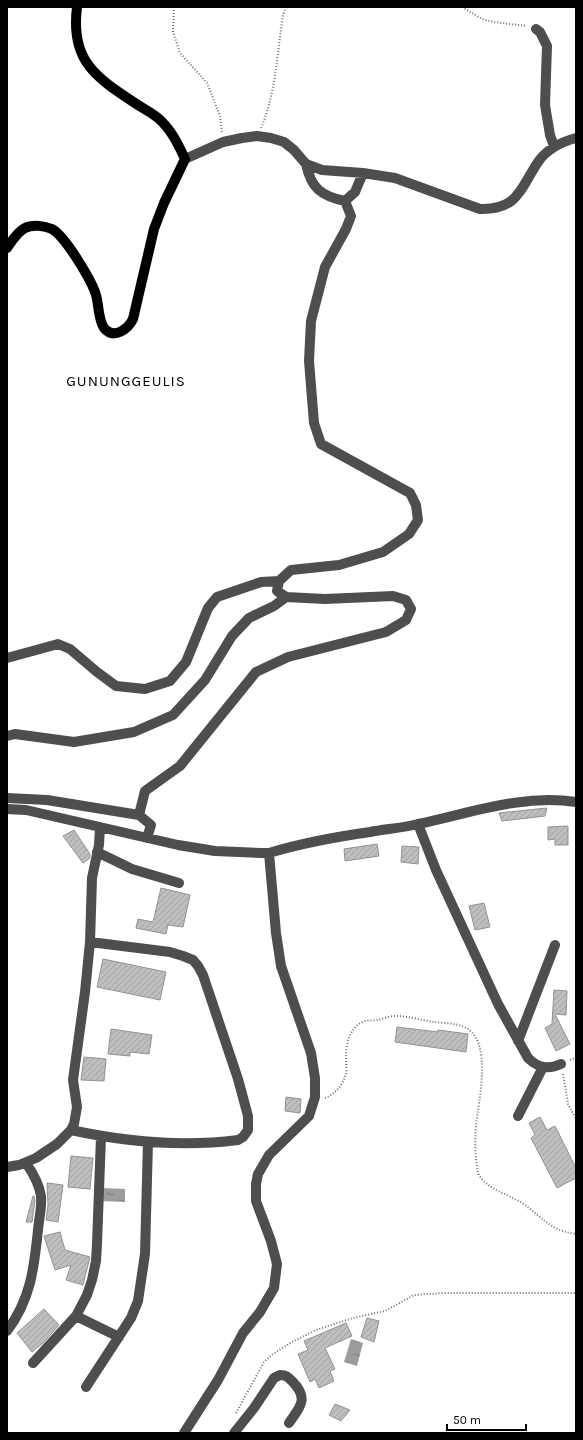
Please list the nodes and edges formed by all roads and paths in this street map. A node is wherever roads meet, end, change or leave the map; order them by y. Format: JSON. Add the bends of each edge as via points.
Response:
{"nodes":[{"id":1,"x":77,"y":7,"type":"edge"},
{"id":2,"x":174,"y":7,"type":"edge"},
{"id":3,"x":286,"y":7,"type":"edge"},
{"id":4,"x":462,"y":7,"type":"edge"},
{"id":5,"x":536,"y":29,"type":"joint"},
{"id":6,"x":258,"y":136,"type":"junction"},
{"id":7,"x":576,"y":138,"type":"edge"},
{"id":8,"x":223,"y":142,"type":"junction"},
{"id":9,"x":554,"y":146,"type":"junction"},
{"id":10,"x":185,"y":159,"type":"junction"},
{"id":11,"x":306,"y":164,"type":"junction"},
{"id":12,"x":363,"y":173,"type":"junction"},
{"id":13,"x":345,"y":201,"type":"junction"},
{"id":14,"x":7,"y":248,"type":"edge"},
{"id":15,"x":279,"y":582,"type":"junction"},
{"id":16,"x":286,"y":597,"type":"junction"},
{"id":17,"x":7,"y":658,"type":"edge"},
{"id":18,"x":7,"y":736,"type":"edge"},
{"id":19,"x":7,"y":798,"type":"edge"},
{"id":20,"x":576,"y":802,"type":"edge"},
{"id":21,"x":7,"y":809,"type":"edge"},
{"id":22,"x":140,"y":815,"type":"junction"},
{"id":23,"x":418,"y":824,"type":"junction"},
{"id":24,"x":100,"y":827,"type":"junction"},
{"id":25,"x":147,"y":838,"type":"junction"},
{"id":26,"x":97,"y":852,"type":"junction"},
{"id":27,"x":269,"y":853,"type":"junction"},
{"id":28,"x":179,"y":882,"type":"dead end"},
{"id":29,"x":90,"y":942,"type":"junction"},
{"id":30,"x":555,"y":945,"type":"dead end"},
{"id":31,"x":518,"y":1041,"type":"junction"},
{"id":32,"x":561,"y":1064,"type":"joint"},
{"id":33,"x":543,"y":1068,"type":"junction"},
{"id":34,"x":316,"y":1097,"type":"junction"},
{"id":35,"x":518,"y":1116,"type":"dead end"},
{"id":36,"x":576,"y":1119,"type":"edge"},
{"id":37,"x":71,"y":1130,"type":"junction"},
{"id":38,"x":101,"y":1136,"type":"junction"},
{"id":39,"x":148,"y":1142,"type":"junction"},
{"id":40,"x":26,"y":1163,"type":"junction"},
{"id":41,"x":7,"y":1167,"type":"edge"},
{"id":42,"x":576,"y":1234,"type":"edge"},
{"id":43,"x":576,"y":1293,"type":"edge"},
{"id":44,"x":76,"y":1316,"type":"junction"},
{"id":45,"x":7,"y":1331,"type":"edge"},
{"id":46,"x":119,"y":1337,"type":"junction"},
{"id":47,"x":33,"y":1363,"type":"dead end"},
{"id":48,"x":86,"y":1386,"type":"dead end"},
{"id":49,"x":235,"y":1414,"type":"dead end"},
{"id":50,"x":289,"y":1423,"type":"dead end"},
{"id":51,"x":184,"y":1433,"type":"edge"},
{"id":52,"x":234,"y":1433,"type":"edge"}],
"edges":[{"from":1,"to":10,"type":"main road","via":[[76,35],[81,54],[92,70],[110,86],[158,118],[174,138]]},
{"from":2,"to":8,"type":"path","via":[[173,32],[180,53],[207,83],[220,116]]},
{"from":3,"to":6,"type":"path","via":[[282,15],[272,94]]},
{"from":4,"to":5,"type":"path","via":[[482,19],[523,24]]},
{"from":5,"to":9,"type":"street","via":[[546,46],[545,105]]},
{"from":6,"to":8,"type":"street"},
{"from":6,"to":11,"type":"street","via":[[284,142]]},
{"from":7,"to":9,"type":"street"},
{"from":8,"to":10,"type":"street"},
{"from":9,"to":12,"type":"street","via":[[539,161],[515,198],[494,209],[480,209],[394,178]]},
{"from":10,"to":14,"type":"main road","via":[[154,229],[133,319],[122,332],[114,333],[104,327],[90,280],[64,241],[52,230],[30,226],[16,235]]},
{"from":11,"to":12,"type":"street","via":[[322,170]]},
{"from":11,"to":13,"type":"street","via":[[308,176],[319,191],[331,198]]},
{"from":12,"to":13,"type":"street","via":[[355,192]]},
{"from":13,"to":15,"type":"street","via":[[350,216],[326,267],[311,321],[309,362],[314,423],[321,444],[410,494],[416,505],[418,520],[409,534],[383,552],[339,565],[291,570]]},
{"from":15,"to":16,"type":"street","via":[[277,591]]},
{"from":15,"to":17,"type":"street","via":[[261,582],[217,597],[208,608],[186,662],[170,681],[145,689],[116,686],[70,649],[58,644]]},
{"from":16,"to":18,"type":"street","via":[[249,618],[240,627],[205,680],[173,715],[134,732],[74,742],[14,734]]},
{"from":16,"to":22,"type":"street","via":[[325,599],[393,596],[406,600],[411,609],[406,620],[386,632],[288,656],[256,672],[180,766],[145,791]]},
{"from":19,"to":22,"type":"street","via":[[47,800]]},
{"from":20,"to":23,"type":"street","via":[[552,800],[505,803]]},
{"from":21,"to":24,"type":"street","via":[[26,810]]},
{"from":22,"to":25,"type":"street","via":[[151,825]]},
{"from":23,"to":27,"type":"street","via":[[314,841]]},
{"from":23,"to":31,"type":"street","via":[[436,870],[498,1004]]},
{"from":24,"to":25,"type":"street"},
{"from":24,"to":26,"type":"street"},
{"from":25,"to":27,"type":"street","via":[[215,851]]},
{"from":26,"to":28,"type":"street","via":[[132,869]]},
{"from":26,"to":29,"type":"street","via":[[92,878]]},
{"from":27,"to":34,"type":"street","via":[[281,966],[311,1053]]},
{"from":29,"to":37,"type":"street","via":[[73,1080],[77,1098],[76,1116]]},
{"from":29,"to":39,"type":"street","via":[[170,952],[193,960],[203,975],[238,1079],[248,1116],[248,1130],[243,1137],[230,1141]]},
{"from":30,"to":31,"type":"street"},
{"from":31,"to":33,"type":"street","via":[[528,1058]]},
{"from":32,"to":33,"type":"street"},
{"from":32,"to":36,"type":"path","via":[[568,1104]]},
{"from":33,"to":35,"type":"street"},
{"from":34,"to":42,"type":"path","via":[[325,1098],[332,1095],[342,1082],[346,1074],[346,1057],[352,1029],[365,1021],[394,1016],[464,1027],[475,1036],[482,1062],[475,1136],[480,1175],[494,1188],[522,1203],[547,1224]]},
{"from":34,"to":51,"type":"street","via":[[309,1116],[269,1155],[258,1174],[256,1201],[272,1241],[277,1264],[274,1288],[260,1312],[243,1333],[218,1380]]},
{"from":37,"to":38,"type":"street"},
{"from":37,"to":40,"type":"street","via":[[57,1144]]},
{"from":38,"to":39,"type":"street"},
{"from":38,"to":44,"type":"street","via":[[96,1261],[92,1280]]},
{"from":39,"to":46,"type":"street","via":[[145,1254],[135,1310]]},
{"from":40,"to":41,"type":"street"},
{"from":40,"to":45,"type":"street","via":[[37,1181],[41,1197],[35,1254],[31,1282],[25,1300]]},
{"from":43,"to":49,"type":"path","via":[[414,1295],[385,1311],[322,1327],[292,1342],[264,1362]]},
{"from":44,"to":46,"type":"street"},
{"from":44,"to":47,"type":"street"},
{"from":46,"to":48,"type":"street"},
{"from":50,"to":52,"type":"street","via":[[302,1404],[302,1396],[289,1377],[280,1375],[274,1378]]}]}
